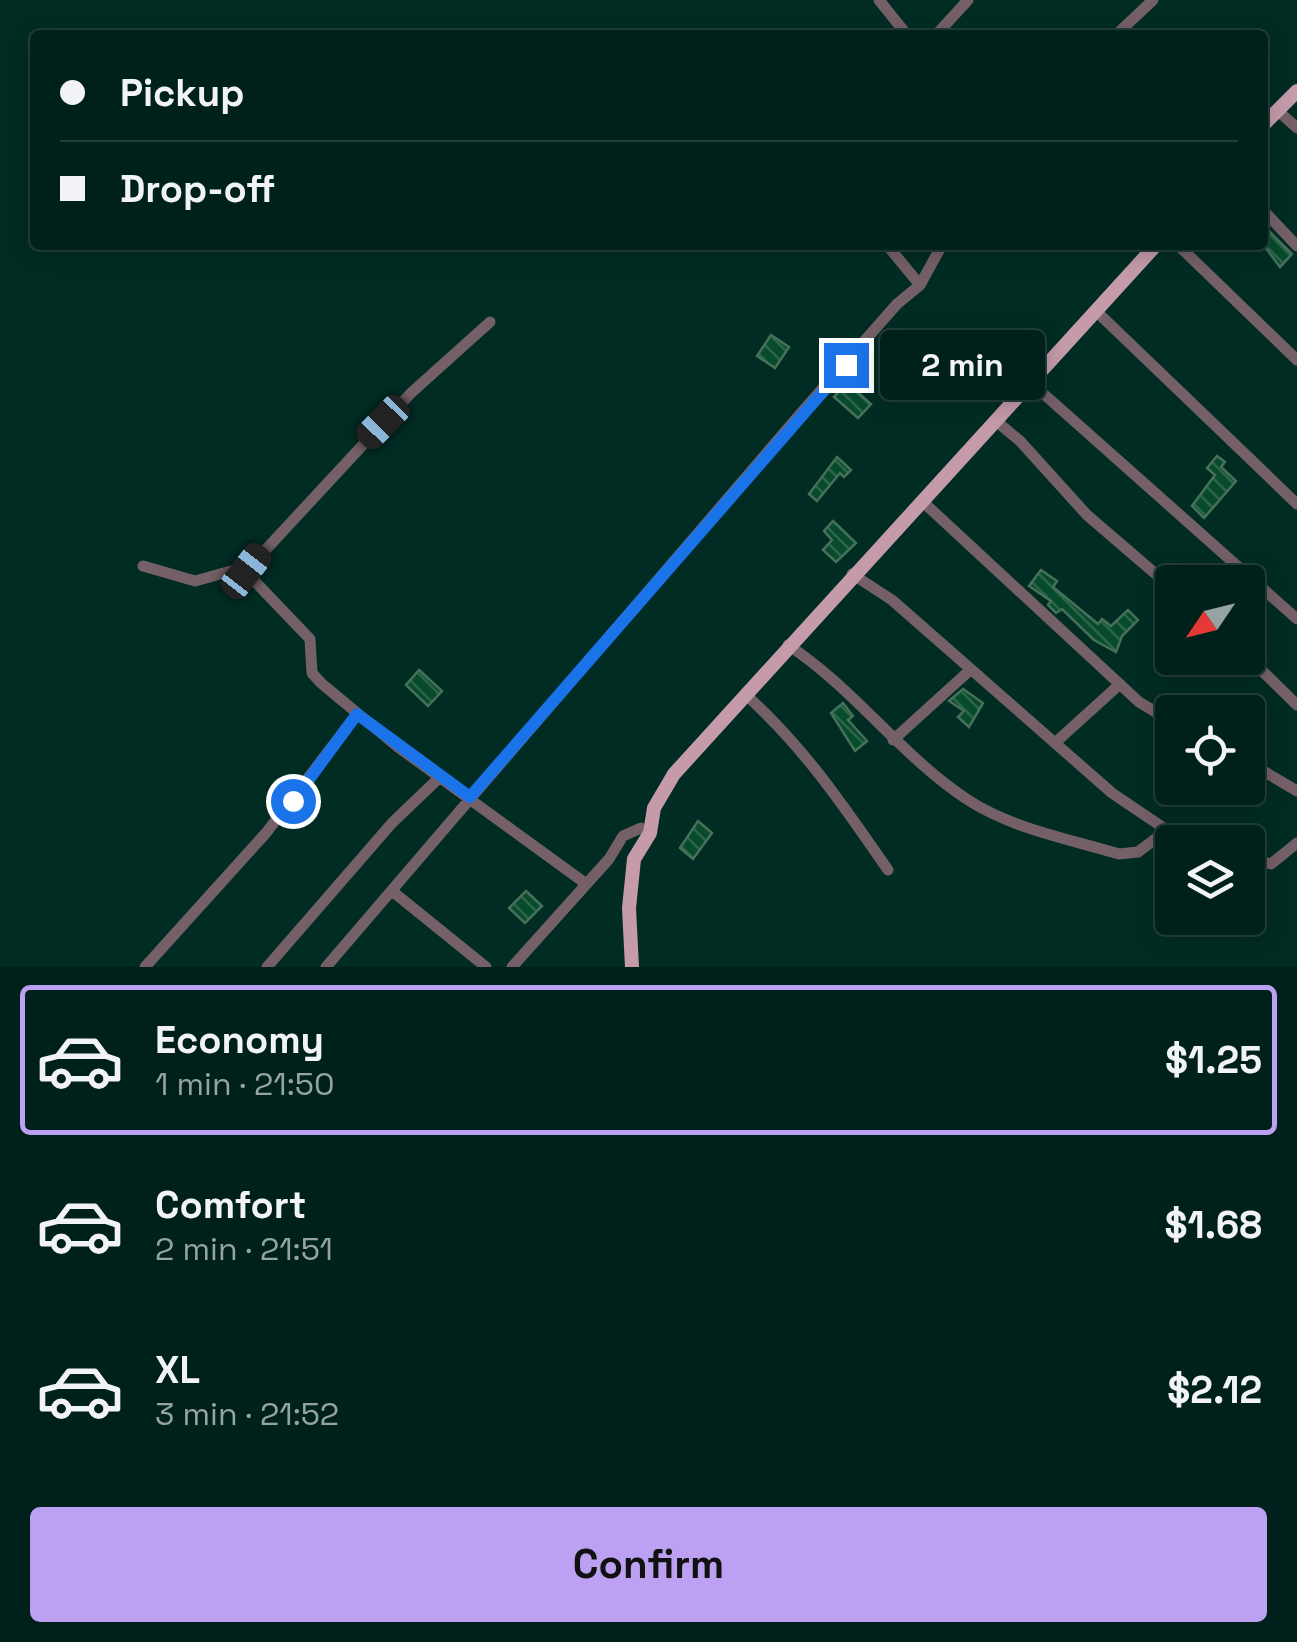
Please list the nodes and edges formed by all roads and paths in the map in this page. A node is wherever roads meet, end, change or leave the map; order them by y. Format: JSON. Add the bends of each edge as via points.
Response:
{"nodes":[{"id":1,"x":878,"y":0,"type":"edge"},
{"id":2,"x":968,"y":0,"type":"edge"},
{"id":3,"x":1153,"y":0,"type":"edge"},
{"id":4,"x":903,"y":30,"type":"edge"},
{"id":5,"x":941,"y":30,"type":"edge"},
{"id":6,"x":1121,"y":30,"type":"edge"},
{"id":7,"x":1297,"y":91,"type":"edge"},
{"id":8,"x":1277,"y":110,"type":"junction"},
{"id":9,"x":1268,"y":120,"type":"edge"},
{"id":10,"x":1297,"y":128,"type":"edge"},
{"id":11,"x":1268,"y":215,"type":"edge"},
{"id":12,"x":1297,"y":246,"type":"edge"},
{"id":13,"x":891,"y":250,"type":"edge"},
{"id":14,"x":939,"y":250,"type":"edge"},
{"id":15,"x":1151,"y":250,"type":"edge"},
{"id":16,"x":1183,"y":250,"type":"edge"},
{"id":17,"x":920,"y":285,"type":"junction"},
{"id":18,"x":1096,"y":311,"type":"junction"},
{"id":19,"x":490,"y":322,"type":"dead end"},
{"id":20,"x":1297,"y":360,"type":"edge"},
{"id":21,"x":1028,"y":386,"type":"junction"},
{"id":22,"x":996,"y":421,"type":"junction"},
{"id":23,"x":922,"y":501,"type":"junction"},
{"id":24,"x":1297,"y":504,"type":"edge"},
{"id":25,"x":144,"y":566,"type":"dead end"},
{"id":26,"x":246,"y":571,"type":"junction"},
{"id":27,"x":1155,"y":573,"type":"edge"},
{"id":28,"x":852,"y":574,"type":"junction"},
{"id":29,"x":1296,"y":617,"type":"edge"},
{"id":30,"x":788,"y":646,"type":"junction"},
{"id":31,"x":969,"y":671,"type":"junction"},
{"id":32,"x":1265,"y":673,"type":"edge"},
{"id":33,"x":1120,"y":684,"type":"junction"},
{"id":34,"x":745,"y":694,"type":"junction"},
{"id":35,"x":1297,"y":705,"type":"edge"},
{"id":36,"x":1155,"y":710,"type":"edge"},
{"id":37,"x":357,"y":714,"type":"junction"},
{"id":38,"x":893,"y":740,"type":"junction"},
{"id":39,"x":1056,"y":742,"type":"junction"},
{"id":40,"x":1265,"y":772,"type":"edge"},
{"id":41,"x":440,"y":777,"type":"junction"},
{"id":42,"x":1297,"y":790,"type":"edge"},
{"id":43,"x":470,"y":797,"type":"junction"},
{"id":44,"x":1158,"y":825,"type":"edge"},
{"id":45,"x":650,"y":833,"type":"junction"},
{"id":46,"x":1155,"y":838,"type":"edge"},
{"id":47,"x":1297,"y":843,"type":"edge"},
{"id":48,"x":1265,"y":863,"type":"edge"},
{"id":49,"x":888,"y":870,"type":"dead end"},
{"id":50,"x":585,"y":883,"type":"junction"},
{"id":51,"x":392,"y":891,"type":"junction"},
{"id":52,"x":145,"y":967,"type":"edge"},
{"id":53,"x":267,"y":967,"type":"edge"},
{"id":54,"x":326,"y":967,"type":"edge"},
{"id":55,"x":486,"y":967,"type":"edge"},
{"id":56,"x":512,"y":967,"type":"edge"},
{"id":57,"x":632,"y":967,"type":"edge"}],
"edges":[{"from":1,"to":4,"type":"street"},
{"from":2,"to":5,"type":"street"},
{"from":3,"to":6,"type":"street"},
{"from":7,"to":8,"type":"main road"},
{"from":8,"to":9,"type":"main road"},
{"from":8,"to":10,"type":"street"},
{"from":11,"to":12,"type":"street"},
{"from":13,"to":17,"type":"street"},
{"from":14,"to":17,"type":"street"},
{"from":15,"to":18,"type":"main road"},
{"from":16,"to":20,"type":"street"},
{"from":17,"to":43,"type":"street","via":[[801,412]]},
{"from":18,"to":21,"type":"main road"},
{"from":18,"to":24,"type":"street"},
{"from":19,"to":26,"type":"street","via":[[411,392]]},
{"from":21,"to":22,"type":"main road"},
{"from":21,"to":29,"type":"street"},
{"from":22,"to":23,"type":"main road"},
{"from":22,"to":27,"type":"street"},
{"from":23,"to":28,"type":"main road"},
{"from":23,"to":33,"type":"street"},
{"from":25,"to":26,"type":"street","via":[[195,581],[235,567]]},
{"from":26,"to":37,"type":"street","via":[[310,639],[316,678]]},
{"from":28,"to":30,"type":"main road"},
{"from":28,"to":31,"type":"street","via":[[892,600]]},
{"from":30,"to":34,"type":"main road"},
{"from":30,"to":38,"type":"street","via":[[823,669]]},
{"from":31,"to":38,"type":"street"},
{"from":31,"to":39,"type":"street"},
{"from":32,"to":35,"type":"street"},
{"from":33,"to":36,"type":"street"},
{"from":33,"to":39,"type":"street"},
{"from":34,"to":45,"type":"main road","via":[[674,774],[654,808]]},
{"from":34,"to":49,"type":"street","via":[[827,780]]},
{"from":37,"to":41,"type":"street"},
{"from":37,"to":52,"type":"street","via":[[275,822]]},
{"from":38,"to":46,"type":"street","via":[[972,802],[1040,831],[1128,855]]},
{"from":39,"to":44,"type":"street"},
{"from":40,"to":42,"type":"street"},
{"from":41,"to":43,"type":"street"},
{"from":41,"to":53,"type":"street","via":[[392,822]]},
{"from":43,"to":50,"type":"street"},
{"from":43,"to":51,"type":"street"},
{"from":45,"to":50,"type":"street","via":[[630,830]]},
{"from":45,"to":57,"type":"main road","via":[[634,859]]},
{"from":47,"to":48,"type":"street"},
{"from":50,"to":56,"type":"street"},
{"from":51,"to":54,"type":"street"},
{"from":51,"to":55,"type":"street"}]}
